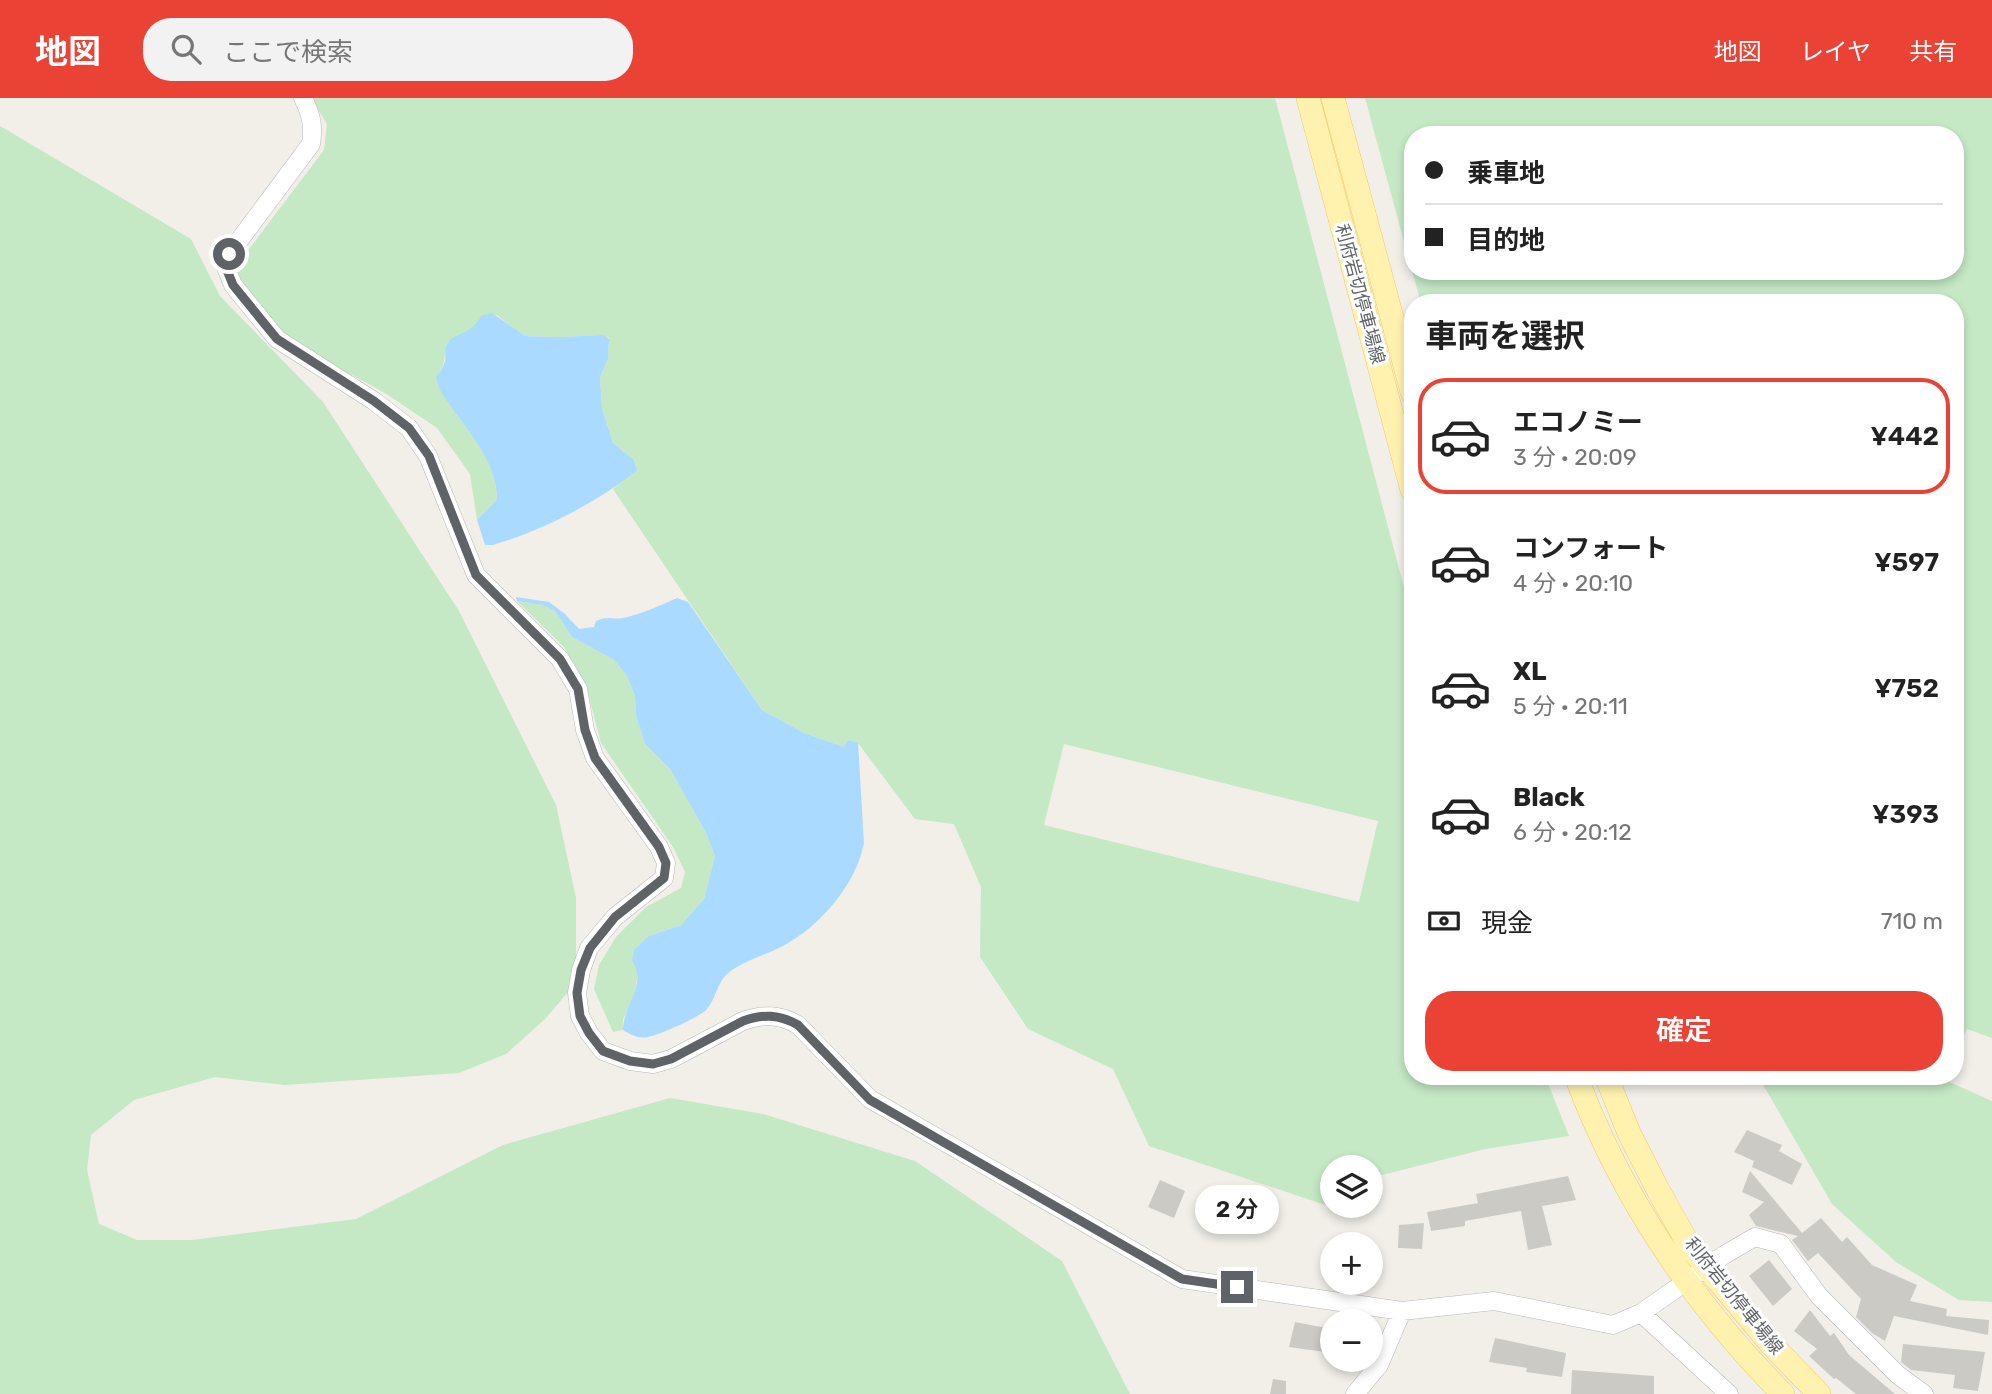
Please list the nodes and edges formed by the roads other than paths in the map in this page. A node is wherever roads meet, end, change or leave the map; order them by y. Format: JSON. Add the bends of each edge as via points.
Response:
{"nodes":[{"id":1,"x":303,"y":98,"type":"edge"},
{"id":2,"x":1308,"y":98,"type":"edge"},
{"id":3,"x":1333,"y":98,"type":"edge"},
{"id":4,"x":1404,"y":362,"type":"edge"},
{"id":5,"x":1404,"y":460,"type":"edge"},
{"id":6,"x":1579,"y":1085,"type":"edge"},
{"id":7,"x":1610,"y":1085,"type":"edge"},
{"id":8,"x":1697,"y":1274,"type":"junction"},
{"id":9,"x":1402,"y":1311,"type":"junction"},
{"id":10,"x":1641,"y":1313,"type":"junction"},
{"id":11,"x":1355,"y":1394,"type":"edge"},
{"id":12,"x":1729,"y":1394,"type":"edge"},
{"id":13,"x":1783,"y":1394,"type":"edge"},
{"id":14,"x":1819,"y":1394,"type":"edge"},
{"id":15,"x":1924,"y":1394,"type":"edge"}],
"edges":[{"from":1,"to":9,"type":"street","via":[[311,113],[311,144],[229,254],[226,272],[277,339],[409,428],[429,456],[476,575],[560,659],[578,689],[595,758],[659,847],[666,863],[664,878],[615,917],[590,948],[581,970],[580,1016],[603,1051],[653,1064],[743,1021],[784,1017],[798,1025],[870,1100],[1182,1279]]},
{"from":2,"to":5,"type":"main road","name":"利府岩切停車場線"},
{"from":3,"to":4,"type":"main road","name":"利府岩切停車場線"},
{"from":6,"to":8,"type":"main road","name":"利府岩切停車場線","via":[[1618,1175]]},
{"from":7,"to":8,"type":"main road","name":"利府岩切停車場線","via":[[1629,1133],[1690,1247]]},
{"from":8,"to":10,"type":"street"},
{"from":8,"to":13,"type":"main road","name":"利府岩切停車場線","via":[[1704,1304]]},
{"from":8,"to":14,"type":"main road","name":"利府岩切停車場線"},
{"from":8,"to":15,"type":"street","via":[[1755,1237],[1781,1244],[1819,1296],[1898,1375]]},
{"from":9,"to":10,"type":"street","via":[[1494,1301],[1613,1325]]},
{"from":9,"to":11,"type":"street","via":[[1379,1365]]},
{"from":10,"to":12,"type":"street"}]}
